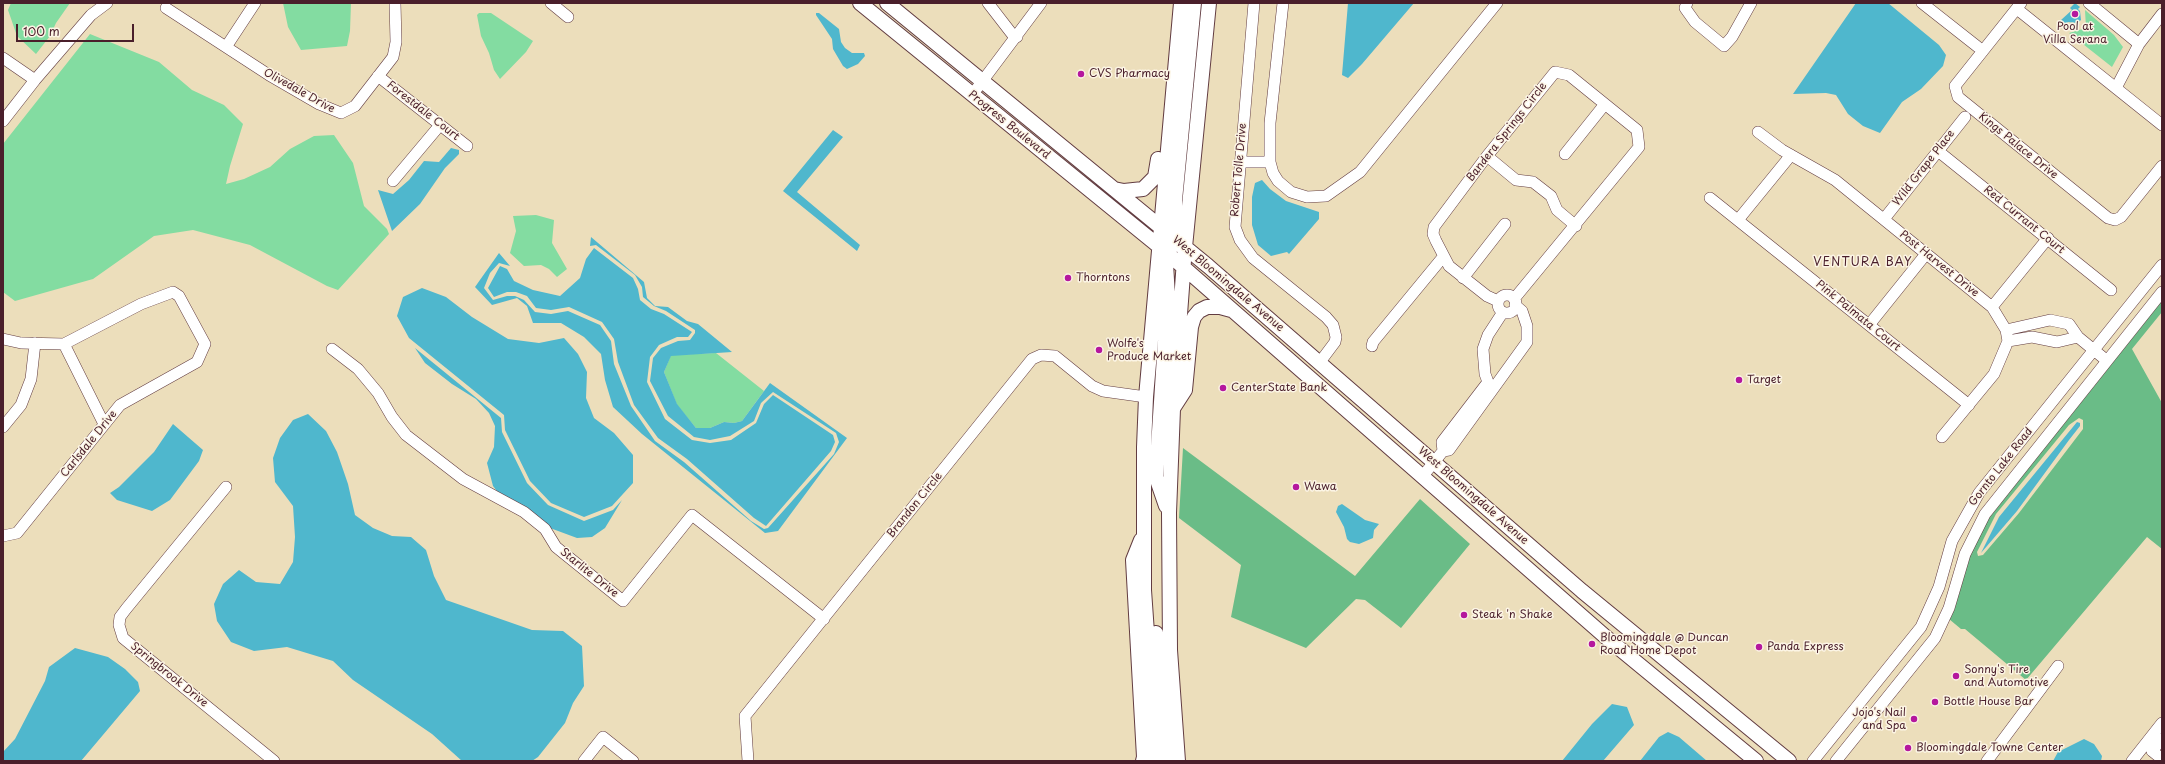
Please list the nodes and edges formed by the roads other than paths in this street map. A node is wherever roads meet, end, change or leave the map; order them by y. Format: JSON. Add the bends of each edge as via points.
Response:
{"nodes":[{"id":1,"x":107,"y":3,"type":"edge"},
{"id":2,"x":255,"y":3,"type":"edge"},
{"id":3,"x":395,"y":3,"type":"edge"},
{"id":4,"x":551,"y":3,"type":"edge"},
{"id":5,"x":860,"y":3,"type":"edge"},
{"id":6,"x":880,"y":3,"type":"edge"},
{"id":7,"x":887,"y":3,"type":"edge"},
{"id":8,"x":988,"y":3,"type":"edge"},
{"id":9,"x":1041,"y":3,"type":"edge"},
{"id":10,"x":1172,"y":3,"type":"edge"},
{"id":11,"x":1181,"y":3,"type":"edge"},
{"id":12,"x":1194,"y":3,"type":"edge"},
{"id":13,"x":1209,"y":3,"type":"edge"},
{"id":14,"x":1254,"y":3,"type":"edge"},
{"id":15,"x":1283,"y":3,"type":"edge"},
{"id":16,"x":1497,"y":3,"type":"edge"},
{"id":17,"x":1687,"y":3,"type":"edge"},
{"id":18,"x":1751,"y":3,"type":"edge"},
{"id":19,"x":1922,"y":3,"type":"edge"},
{"id":20,"x":2089,"y":3,"type":"edge"},
{"id":21,"x":2019,"y":6,"type":"edge"},
{"id":22,"x":166,"y":8,"type":"dead end"},
{"id":23,"x":2162,"y":14,"type":"edge"},
{"id":24,"x":568,"y":17,"type":"dead end"},
{"id":25,"x":1017,"y":37,"type":"junction"},
{"id":26,"x":2139,"y":44,"type":"junction"},
{"id":27,"x":226,"y":47,"type":"junction"},
{"id":28,"x":1983,"y":51,"type":"junction"},
{"id":29,"x":3,"y":58,"type":"edge"},
{"id":30,"x":958,"y":60,"type":"junction"},
{"id":31,"x":378,"y":76,"type":"junction"},
{"id":32,"x":35,"y":80,"type":"junction"},
{"id":33,"x":983,"y":80,"type":"junction"},
{"id":34,"x":2116,"y":88,"type":"junction"},
{"id":35,"x":972,"y":95,"type":"junction"},
{"id":36,"x":1605,"y":104,"type":"junction"},
{"id":37,"x":1965,"y":117,"type":"dead end"},
{"id":38,"x":3,"y":121,"type":"edge"},
{"id":39,"x":440,"y":124,"type":"junction"},
{"id":40,"x":2162,"y":125,"type":"edge"},
{"id":41,"x":1758,"y":132,"type":"dead end"},
{"id":42,"x":467,"y":146,"type":"dead end"},
{"id":43,"x":1938,"y":151,"type":"junction"},
{"id":44,"x":1566,"y":154,"type":"dead end"},
{"id":45,"x":1791,"y":155,"type":"junction"},
{"id":46,"x":1487,"y":156,"type":"junction"},
{"id":47,"x":1240,"y":162,"type":"junction"},
{"id":48,"x":1270,"y":162,"type":"junction"},
{"id":49,"x":2162,"y":166,"type":"edge"},
{"id":50,"x":393,"y":181,"type":"dead end"},
{"id":51,"x":1114,"y":188,"type":"junction"},
{"id":52,"x":1710,"y":198,"type":"dead end"},
{"id":53,"x":1884,"y":219,"type":"junction"},
{"id":54,"x":1738,"y":220,"type":"junction"},
{"id":55,"x":1505,"y":224,"type":"dead end"},
{"id":56,"x":1576,"y":226,"type":"junction"},
{"id":57,"x":1160,"y":227,"type":"junction"},
{"id":58,"x":2048,"y":238,"type":"junction"},
{"id":59,"x":1162,"y":249,"type":"junction"},
{"id":60,"x":1183,"y":254,"type":"junction"},
{"id":61,"x":1926,"y":254,"type":"junction"},
{"id":62,"x":1443,"y":257,"type":"junction"},
{"id":63,"x":2162,"y":266,"type":"edge"},
{"id":64,"x":1463,"y":278,"type":"junction"},
{"id":65,"x":2111,"y":290,"type":"dead end"},
{"id":66,"x":2162,"y":292,"type":"edge"},
{"id":67,"x":1515,"y":302,"type":"junction"},
{"id":68,"x":1500,"y":306,"type":"junction"},
{"id":69,"x":1992,"y":307,"type":"junction"},
{"id":70,"x":1233,"y":311,"type":"junction"},
{"id":71,"x":1869,"y":325,"type":"junction"},
{"id":72,"x":2007,"y":335,"type":"junction"},
{"id":73,"x":2078,"y":337,"type":"junction"},
{"id":74,"x":3,"y":339,"type":"edge"},
{"id":75,"x":36,"y":343,"type":"junction"},
{"id":76,"x":64,"y":344,"type":"junction"},
{"id":77,"x":1372,"y":346,"type":"dead end"},
{"id":78,"x":332,"y":349,"type":"dead end"},
{"id":79,"x":2094,"y":350,"type":"junction"},
{"id":80,"x":2106,"y":360,"type":"junction"},
{"id":81,"x":1320,"y":362,"type":"junction"},
{"id":82,"x":1146,"y":397,"type":"junction"},
{"id":83,"x":1969,"y":405,"type":"junction"},
{"id":84,"x":1173,"y":409,"type":"junction"},
{"id":85,"x":104,"y":424,"type":"junction"},
{"id":86,"x":3,"y":427,"type":"edge"},
{"id":87,"x":1942,"y":437,"type":"dead end"},
{"id":88,"x":1439,"y":457,"type":"junction"},
{"id":89,"x":1422,"y":477,"type":"junction"},
{"id":90,"x":226,"y":486,"type":"dead end"},
{"id":91,"x":1168,"y":513,"type":"junction"},
{"id":92,"x":1144,"y":532,"type":"junction"},
{"id":93,"x":3,"y":536,"type":"edge"},
{"id":94,"x":1144,"y":576,"type":"junction"},
{"id":95,"x":824,"y":619,"type":"junction"},
{"id":96,"x":1623,"y":626,"type":"junction"},
{"id":97,"x":1921,"y":627,"type":"junction"},
{"id":98,"x":1935,"y":638,"type":"junction"},
{"id":99,"x":1608,"y":639,"type":"junction"},
{"id":100,"x":2058,"y":666,"type":"dead end"},
{"id":101,"x":2162,"y":723,"type":"edge"},
{"id":102,"x":2162,"y":739,"type":"edge"},
{"id":103,"x":2162,"y":759,"type":"edge"},
{"id":104,"x":274,"y":761,"type":"edge"},
{"id":105,"x":584,"y":761,"type":"edge"},
{"id":106,"x":633,"y":761,"type":"edge"},
{"id":107,"x":748,"y":761,"type":"edge"},
{"id":108,"x":1143,"y":761,"type":"edge"},
{"id":109,"x":1156,"y":761,"type":"edge"},
{"id":110,"x":1169,"y":761,"type":"edge"},
{"id":111,"x":1178,"y":761,"type":"edge"},
{"id":112,"x":1756,"y":761,"type":"edge"},
{"id":113,"x":1789,"y":761,"type":"edge"},
{"id":114,"x":1813,"y":761,"type":"edge"},
{"id":115,"x":1836,"y":761,"type":"edge"},
{"id":116,"x":1986,"y":761,"type":"edge"},
{"id":117,"x":2132,"y":761,"type":"edge"}],
"edges":[{"from":1,"to":32,"type":"street","via":[[91,15]]},
{"from":2,"to":27,"type":"street"},
{"from":3,"to":31,"type":"street","name":"Olivedale Drive","via":[[395,50],[393,57]]},
{"from":4,"to":24,"type":"street"},
{"from":5,"to":35,"type":"main road","name":"Progress Boulevard"},
{"from":6,"to":30,"type":"main road","via":[[948,57]]},
{"from":7,"to":30,"type":"main road","name":"Progress Boulevard"},
{"from":8,"to":25,"type":"street"},
{"from":9,"to":25,"type":"street"},
{"from":10,"to":51,"type":"main road","via":[[1155,177],[1143,189],[1124,191]]},
{"from":11,"to":57,"type":"main road"},
{"from":12,"to":60,"type":"main road","via":[[1175,200]]},
{"from":13,"to":60,"type":"main road"},
{"from":14,"to":47,"type":"street","name":"Robert Tolle Drive"},
{"from":15,"to":48,"type":"street","via":[[1270,123]]},
{"from":16,"to":48,"type":"street","via":[[1360,172],[1350,180],[1326,196],[1307,197],[1291,192],[1278,181]]},
{"from":17,"to":18,"type":"street","via":[[1686,8],[1695,22],[1724,46]]},
{"from":19,"to":28,"type":"street"},
{"from":20,"to":26,"type":"street"},
{"from":21,"to":28,"type":"street","name":"Kings Palace Drive"},
{"from":21,"to":34,"type":"street"},
{"from":22,"to":27,"type":"street","name":"Olivedale Drive"},
{"from":23,"to":26,"type":"street"},
{"from":25,"to":33,"type":"street"},
{"from":26,"to":34,"type":"street"},
{"from":27,"to":31,"type":"street","name":"Olivedale Drive","via":[[319,104],[341,113],[355,106]]},
{"from":28,"to":49,"type":"street","name":"Kings Palace Drive","via":[[1955,86],[1958,97],[2108,218],[2115,220],[2121,217]]},
{"from":29,"to":32,"type":"street"},
{"from":30,"to":33,"type":"main road","name":"Progress Boulevard"},
{"from":31,"to":39,"type":"street","name":"Forestdale Court"},
{"from":32,"to":38,"type":"street"},
{"from":33,"to":35,"type":"street"},
{"from":33,"to":51,"type":"main road","name":"Progress Boulevard"},
{"from":34,"to":40,"type":"street"},
{"from":35,"to":59,"type":"main road","name":"Progress Boulevard"},
{"from":36,"to":44,"type":"street"},
{"from":36,"to":46,"type":"street","name":"Bandera Springs Circle","via":[[1569,75],[1555,72]]},
{"from":36,"to":56,"type":"street","name":"Bandera Springs Circle","via":[[1637,130],[1639,147]]},
{"from":37,"to":43,"type":"street","name":"Wild Grape Place"},
{"from":39,"to":42,"type":"street","name":"Forestdale Court"},
{"from":39,"to":50,"type":"street"},
{"from":41,"to":45,"type":"street","name":"Post Harvest Drive"},
{"from":43,"to":53,"type":"street","name":"Wild Grape Place"},
{"from":43,"to":58,"type":"street","name":"Red Currant Court"},
{"from":45,"to":53,"type":"street","name":"Post Harvest Drive","via":[[1835,180]]},
{"from":45,"to":54,"type":"street"},
{"from":46,"to":56,"type":"street","via":[[1516,180],[1533,182],[1551,196],[1557,210]]},
{"from":46,"to":62,"type":"street","name":"Bandera Springs Circle","via":[[1434,227],[1434,234]]},
{"from":47,"to":48,"type":"street"},
{"from":47,"to":81,"type":"street","name":"Robert Tolle Drive","via":[[1235,220],[1237,233],[1253,258],[1333,325],[1335,342]]},
{"from":51,"to":57,"type":"main road","name":"Progress Boulevard"},
{"from":52,"to":54,"type":"street","name":"Pink Palmata Court"},
{"from":53,"to":61,"type":"street","name":"Post Harvest Drive"},
{"from":54,"to":71,"type":"street","name":"Pink Palmata Court"},
{"from":55,"to":64,"type":"street"},
{"from":56,"to":67,"type":"street","name":"Bandera Springs Circle"},
{"from":57,"to":59,"type":"main road"},
{"from":57,"to":60,"type":"main road","name":"West Bloomingdale Avenue"},
{"from":58,"to":65,"type":"street","name":"Red Currant Court"},
{"from":58,"to":69,"type":"street"},
{"from":59,"to":60,"type":"main road","name":"West Bloomingdale Avenue"},
{"from":59,"to":82,"type":"main road"},
{"from":59,"to":91,"type":"main road","via":[[1168,297],[1156,477]]},
{"from":60,"to":70,"type":"main road","name":"West Bloomingdale Avenue","via":[[1203,284]]},
{"from":60,"to":81,"type":"main road","name":"West Bloomingdale Avenue"},
{"from":60,"to":84,"type":"main road"},
{"from":61,"to":69,"type":"street","name":"Post Harvest Drive"},
{"from":61,"to":71,"type":"street"},
{"from":62,"to":64,"type":"street","name":"Bandera Springs Circle"},
{"from":62,"to":77,"type":"street"},
{"from":63,"to":79,"type":"street","name":"Gornto Lake Road"},
{"from":64,"to":68,"type":"street","name":"Bandera Springs Circle"},
{"from":66,"to":80,"type":"street","name":"Gornto Lake Road"},
{"from":67,"to":68,"type":"street","via":[[1510,312]]},
{"from":67,"to":68,"type":"street","via":[[1510,295],[1504,295]]},
{"from":67,"to":88,"type":"street","via":[[1522,311],[1527,326],[1527,342],[1450,450]]},
{"from":68,"to":88,"type":"street","via":[[1483,349],[1488,382],[1442,442]]},
{"from":69,"to":72,"type":"street","name":"Post Harvest Drive"},
{"from":70,"to":84,"type":"main road","via":[[1212,306],[1196,314],[1191,327],[1185,390]]},
{"from":70,"to":89,"type":"main road","name":"West Bloomingdale Avenue"},
{"from":71,"to":83,"type":"street","name":"Pink Palmata Court"},
{"from":72,"to":73,"type":"street","via":[[2058,342]]},
{"from":72,"to":73,"type":"street","via":[[2050,320],[2069,324]]},
{"from":72,"to":83,"type":"street","via":[[1994,374]]},
{"from":73,"to":79,"type":"street"},
{"from":74,"to":75,"type":"street","name":"Carlsdale Drive"},
{"from":75,"to":76,"type":"street","name":"Carlsdale Drive"},
{"from":75,"to":86,"type":"street","via":[[30,379],[21,405]]},
{"from":76,"to":85,"type":"street"},
{"from":76,"to":85,"type":"street","name":"Carlsdale Drive","via":[[141,304],[174,292],[179,296],[205,344],[197,362],[120,405]]},
{"from":78,"to":95,"type":"street","name":"Starlite Drive","via":[[358,369],[378,393],[406,435],[463,480],[524,512],[545,529],[556,547],[623,601],[692,515]]},
{"from":79,"to":80,"type":"street"},
{"from":79,"to":97,"type":"street","name":"Gornto Lake Road","via":[[1972,502],[1952,541],[1939,587]]},
{"from":80,"to":98,"type":"street","name":"Gornto Lake Road","via":[[1985,514],[1970,542],[1948,612]]},
{"from":81,"to":88,"type":"main road","name":"West Bloomingdale Avenue"},
{"from":82,"to":92,"type":"main road"},
{"from":82,"to":95,"type":"street","name":"Brandon Circle","via":[[1103,391],[1092,386],[1055,356],[1041,354],[1032,358]]},
{"from":83,"to":87,"type":"street"},
{"from":84,"to":91,"type":"main road"},
{"from":85,"to":93,"type":"street","name":"Carlsdale Drive","via":[[17,533]]},
{"from":88,"to":89,"type":"street"},
{"from":88,"to":96,"type":"main road","name":"West Bloomingdale Avenue"},
{"from":89,"to":99,"type":"main road","name":"West Bloomingdale Avenue"},
{"from":90,"to":104,"type":"street","name":"Springbrook Drive","via":[[120,617],[119,626],[123,638]]},
{"from":91,"to":111,"type":"main road","via":[[1170,638]]},
{"from":92,"to":94,"type":"main road"},
{"from":92,"to":108,"type":"main road","via":[[1134,560]]},
{"from":94,"to":109,"type":"main road","via":[[1149,685]]},
{"from":94,"to":110,"type":"main road","via":[[1153,603],[1166,754]]},
{"from":95,"to":107,"type":"street","name":"Brandon Circle","via":[[745,716]]},
{"from":96,"to":99,"type":"main road"},
{"from":96,"to":113,"type":"main road","name":"West Bloomingdale Avenue"},
{"from":97,"to":98,"type":"street"},
{"from":97,"to":114,"type":"street","name":"Gornto Lake Road"},
{"from":98,"to":115,"type":"street","name":"Gornto Lake Road"},
{"from":99,"to":112,"type":"main road","name":"West Bloomingdale Avenue"},
{"from":100,"to":116,"type":"street"},
{"from":101,"to":117,"type":"street"},
{"from":102,"to":103,"type":"street","via":[[2152,751]]},
{"from":105,"to":106,"type":"street","via":[[603,737]]}]}
